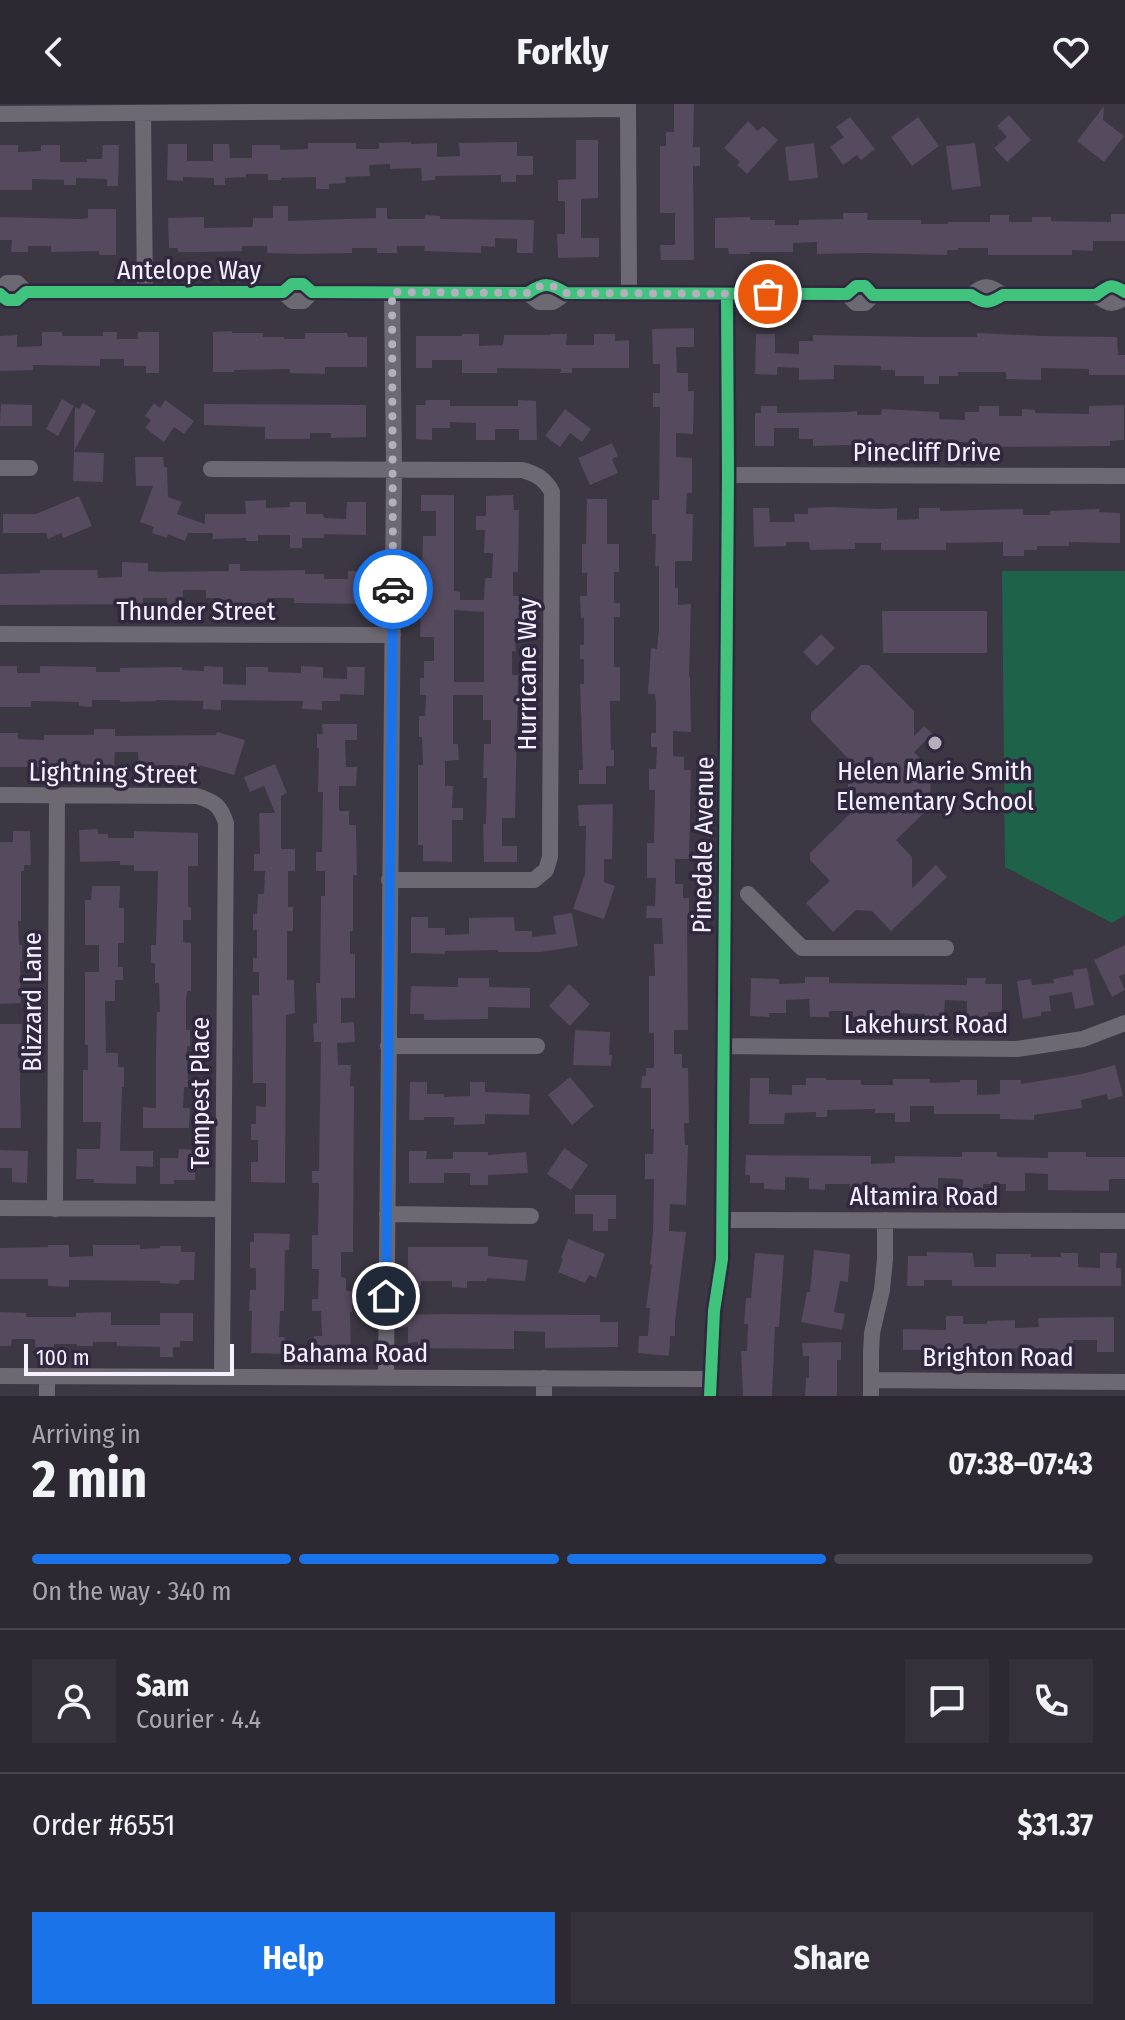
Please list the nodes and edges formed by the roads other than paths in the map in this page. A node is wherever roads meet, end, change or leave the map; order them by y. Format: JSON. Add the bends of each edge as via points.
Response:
{"nodes":[{"id":1,"x":462,"y":106,"type":"edge"},
{"id":2,"x":628,"y":106,"type":"edge"},
{"id":3,"x":143,"y":113,"type":"junction"},
{"id":4,"x":0,"y":114,"type":"edge"},
{"id":5,"x":0,"y":292,"type":"edge"},
{"id":6,"x":145,"y":292,"type":"junction"},
{"id":7,"x":392,"y":292,"type":"junction"},
{"id":8,"x":629,"y":293,"type":"junction"},
{"id":9,"x":727,"y":294,"type":"junction"},
{"id":10,"x":1125,"y":295,"type":"edge"},
{"id":11,"x":0,"y":468,"type":"edge"},
{"id":12,"x":30,"y":468,"type":"dead end"},
{"id":13,"x":211,"y":469,"type":"dead end"},
{"id":14,"x":394,"y":470,"type":"junction"},
{"id":15,"x":728,"y":475,"type":"junction"},
{"id":16,"x":1125,"y":476,"type":"edge"},
{"id":17,"x":0,"y":634,"type":"edge"},
{"id":18,"x":393,"y":635,"type":"junction"},
{"id":19,"x":0,"y":795,"type":"edge"},
{"id":20,"x":57,"y":795,"type":"junction"},
{"id":21,"x":221,"y":809,"type":"joint"},
{"id":22,"x":389,"y":880,"type":"junction"},
{"id":23,"x":748,"y":894,"type":"dead end"},
{"id":24,"x":946,"y":948,"type":"dead end"},
{"id":25,"x":1125,"y":1023,"type":"edge"},
{"id":26,"x":388,"y":1046,"type":"junction"},
{"id":27,"x":537,"y":1046,"type":"dead end"},
{"id":28,"x":723,"y":1046,"type":"junction"},
{"id":29,"x":0,"y":1208,"type":"edge"},
{"id":30,"x":55,"y":1209,"type":"junction"},
{"id":31,"x":223,"y":1209,"type":"junction"},
{"id":32,"x":387,"y":1214,"type":"junction"},
{"id":33,"x":531,"y":1216,"type":"dead end"},
{"id":34,"x":722,"y":1220,"type":"junction"},
{"id":35,"x":885,"y":1220,"type":"junction"},
{"id":36,"x":1125,"y":1221,"type":"edge"},
{"id":37,"x":0,"y":1376,"type":"edge"},
{"id":38,"x":47,"y":1376,"type":"junction"},
{"id":39,"x":222,"y":1377,"type":"junction"},
{"id":40,"x":386,"y":1377,"type":"junction"},
{"id":41,"x":544,"y":1378,"type":"junction"},
{"id":42,"x":710,"y":1379,"type":"junction"},
{"id":43,"x":1125,"y":1382,"type":"edge"},
{"id":44,"x":871,"y":1388,"type":"edge"},
{"id":45,"x":47,"y":1396,"type":"edge"},
{"id":46,"x":544,"y":1396,"type":"edge"},
{"id":47,"x":710,"y":1396,"type":"edge"}],
"edges":[{"from":1,"to":2,"type":"street"},
{"from":1,"to":3,"type":"street"},
{"from":2,"to":8,"type":"street"},
{"from":3,"to":4,"type":"street"},
{"from":3,"to":6,"type":"street"},
{"from":5,"to":6,"type":"street","name":"Antelope Way","via":[[7,300],[26,292]]},
{"from":6,"to":7,"type":"street","name":"Antelope Way","via":[[283,292],[293,301],[303,301],[312,292]]},
{"from":7,"to":8,"type":"street","name":"Antelope Way","via":[[528,293],[539,302],[553,302],[566,293]]},
{"from":7,"to":14,"type":"street"},
{"from":8,"to":9,"type":"street","name":"Antelope Way"},
{"from":9,"to":10,"type":"street","name":"Antelope Way","via":[[847,294],[856,303],[873,295],[971,295],[982,286],[1003,295],[1096,295],[1108,303]]},
{"from":9,"to":15,"type":"street","name":"Pinedale Avenue"},
{"from":11,"to":12,"type":"street"},
{"from":13,"to":14,"type":"street"},
{"from":14,"to":18,"type":"street"},
{"from":14,"to":22,"type":"street","name":"Hurricane Way","via":[[522,470],[546,481],[552,492],[550,857],[546,870],[534,880]]},
{"from":15,"to":16,"type":"street","name":"Pinecliff Drive"},
{"from":15,"to":28,"type":"street","name":"Pinedale Avenue"},
{"from":17,"to":18,"type":"street","name":"Thunder Street"},
{"from":18,"to":22,"type":"street"},
{"from":19,"to":20,"type":"street","name":"Lightning Street"},
{"from":20,"to":21,"type":"street","name":"Lightning Street","via":[[197,796]]},
{"from":20,"to":30,"type":"street","name":"Blizzard Lane"},
{"from":21,"to":31,"type":"street","name":"Tempest Place","via":[[226,823]]},
{"from":22,"to":26,"type":"street"},
{"from":23,"to":24,"type":"street","via":[[802,948]]},
{"from":25,"to":28,"type":"street","name":"Lakehurst Road","via":[[1083,1039],[1017,1049]]},
{"from":26,"to":27,"type":"street"},
{"from":26,"to":32,"type":"street"},
{"from":28,"to":34,"type":"street","name":"Pinedale Avenue"},
{"from":29,"to":30,"type":"street"},
{"from":30,"to":31,"type":"street"},
{"from":31,"to":39,"type":"street","name":"Tempest Place"},
{"from":32,"to":33,"type":"street"},
{"from":32,"to":40,"type":"street"},
{"from":34,"to":35,"type":"street","name":"Altamira Road"},
{"from":34,"to":42,"type":"street","name":"Pinedale Avenue"},
{"from":35,"to":36,"type":"street","name":"Altamira Road"},
{"from":35,"to":44,"type":"street"},
{"from":37,"to":38,"type":"street","name":"Bahama Road"},
{"from":38,"to":39,"type":"street","name":"Bahama Road"},
{"from":38,"to":45,"type":"street"},
{"from":39,"to":40,"type":"street","name":"Bahama Road"},
{"from":40,"to":41,"type":"street","name":"Bahama Road"},
{"from":41,"to":42,"type":"street","name":"Bahama Road"},
{"from":41,"to":46,"type":"street"},
{"from":42,"to":47,"type":"street","name":"Pinedale Avenue"},
{"from":43,"to":44,"type":"street","name":"Brighton Road"}]}
